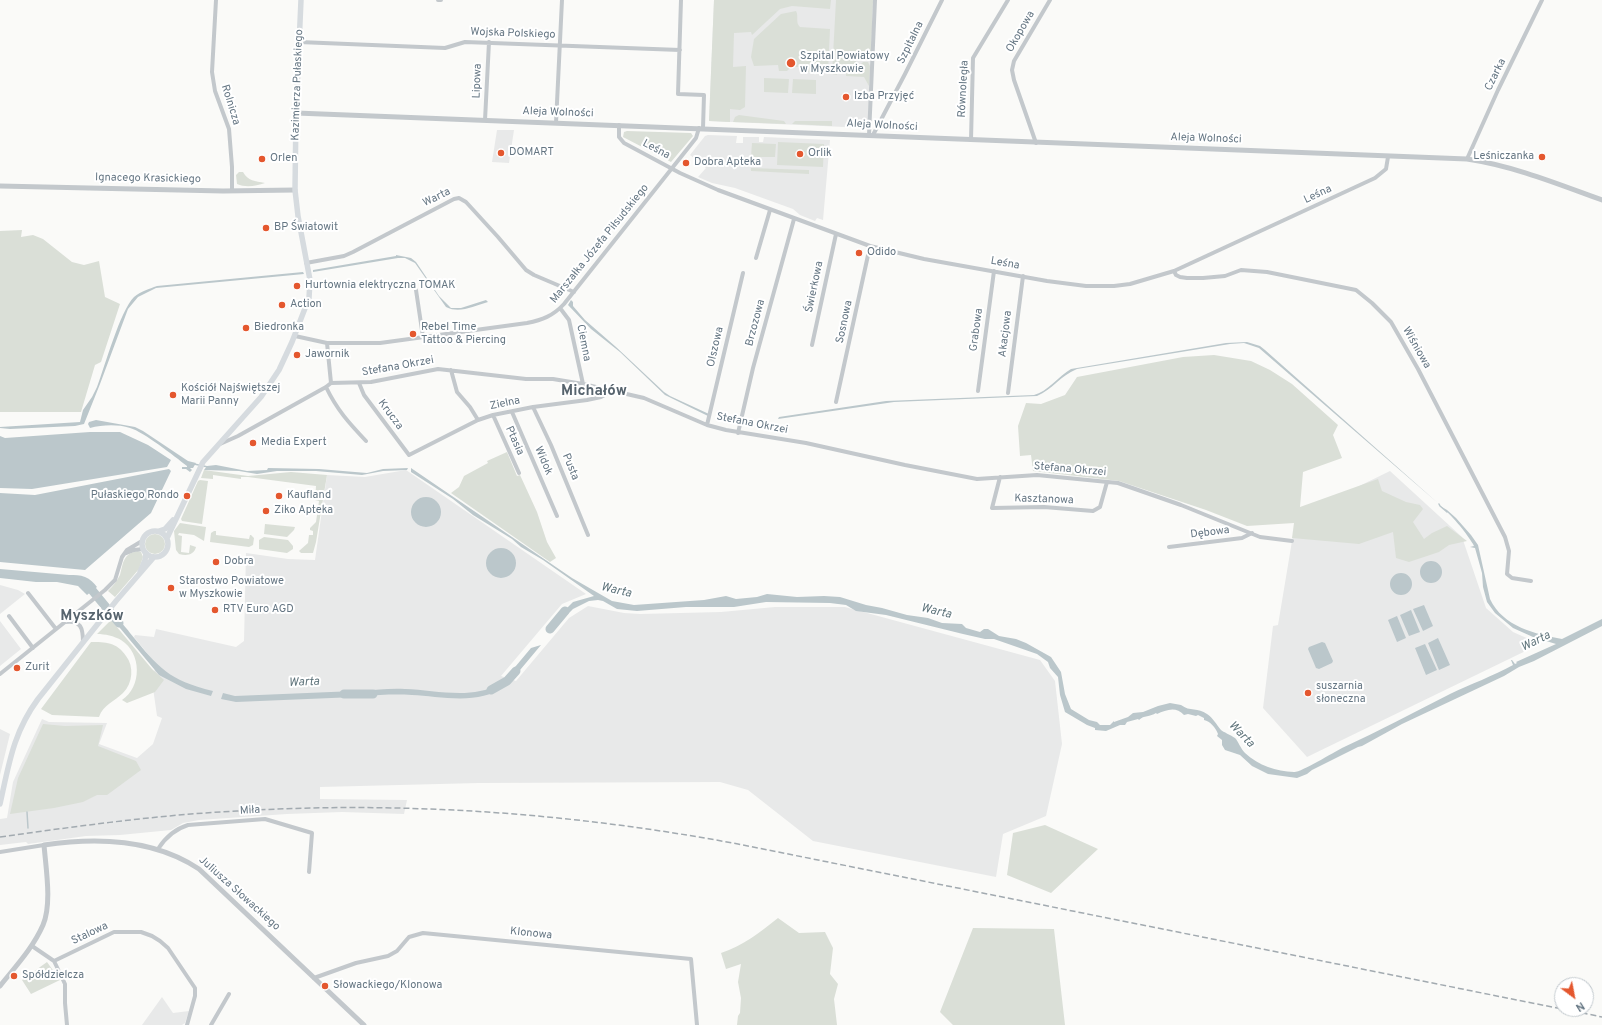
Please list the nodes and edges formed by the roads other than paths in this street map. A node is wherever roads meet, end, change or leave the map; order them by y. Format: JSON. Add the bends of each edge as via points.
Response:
{"nodes":[{"id":1,"x":216,"y":0,"type":"edge"},
{"id":2,"x":301,"y":0,"type":"edge"},
{"id":3,"x":438,"y":0,"type":"edge"},
{"id":4,"x":441,"y":0,"type":"edge"},
{"id":5,"x":562,"y":0,"type":"edge"},
{"id":6,"x":681,"y":0,"type":"edge"},
{"id":7,"x":875,"y":0,"type":"edge"},
{"id":8,"x":942,"y":0,"type":"edge"},
{"id":9,"x":1008,"y":0,"type":"edge"},
{"id":10,"x":1050,"y":0,"type":"edge"},
{"id":11,"x":1542,"y":0,"type":"edge"},
{"id":12,"x":299,"y":42,"type":"junction"},
{"id":13,"x":489,"y":42,"type":"junction"},
{"id":14,"x":560,"y":44,"type":"junction"},
{"id":15,"x":680,"y":50,"type":"junction"},
{"id":16,"x":296,"y":113,"type":"junction"},
{"id":17,"x":485,"y":120,"type":"junction"},
{"id":18,"x":556,"y":123,"type":"junction"},
{"id":19,"x":619,"y":126,"type":"junction"},
{"id":20,"x":701,"y":128,"type":"junction"},
{"id":21,"x":871,"y":135,"type":"junction"},
{"id":22,"x":971,"y":140,"type":"junction"},
{"id":23,"x":1036,"y":143,"type":"junction"},
{"id":24,"x":1388,"y":157,"type":"junction"},
{"id":25,"x":1468,"y":159,"type":"junction"},
{"id":26,"x":672,"y":169,"type":"junction"},
{"id":27,"x":0,"y":186,"type":"edge"},
{"id":28,"x":295,"y":190,"type":"junction"},
{"id":29,"x":232,"y":191,"type":"junction"},
{"id":30,"x":1602,"y":200,"type":"edge"},
{"id":31,"x":770,"y":210,"type":"junction"},
{"id":32,"x":794,"y":219,"type":"junction"},
{"id":33,"x":836,"y":234,"type":"junction"},
{"id":34,"x":870,"y":246,"type":"junction"},
{"id":35,"x":756,"y":258,"type":"dead end"},
{"id":36,"x":306,"y":264,"type":"junction"},
{"id":37,"x":994,"y":271,"type":"junction"},
{"id":38,"x":1174,"y":271,"type":"junction"},
{"id":39,"x":743,"y":273,"type":"dead end"},
{"id":40,"x":1022,"y":276,"type":"junction"},
{"id":41,"x":416,"y":290,"type":"dead end"},
{"id":42,"x":574,"y":292,"type":"junction"},
{"id":43,"x":560,"y":308,"type":"junction"},
{"id":44,"x":295,"y":336,"type":"junction"},
{"id":45,"x":423,"y":338,"type":"junction"},
{"id":46,"x":327,"y":343,"type":"junction"},
{"id":47,"x":812,"y":345,"type":"dead end"},
{"id":48,"x":451,"y":370,"type":"junction"},
{"id":49,"x":331,"y":383,"type":"junction"},
{"id":50,"x":359,"y":383,"type":"junction"},
{"id":51,"x":583,"y":384,"type":"junction"},
{"id":52,"x":326,"y":387,"type":"junction"},
{"id":53,"x":612,"y":391,"type":"junction"},
{"id":54,"x":978,"y":391,"type":"dead end"},
{"id":55,"x":1008,"y":393,"type":"dead end"},
{"id":56,"x":836,"y":402,"type":"dead end"},
{"id":57,"x":533,"y":407,"type":"junction"},
{"id":58,"x":512,"y":412,"type":"junction"},
{"id":59,"x":493,"y":415,"type":"junction"},
{"id":60,"x":478,"y":420,"type":"junction"},
{"id":61,"x":708,"y":423,"type":"junction"},
{"id":62,"x":738,"y":433,"type":"junction"},
{"id":63,"x":366,"y":441,"type":"dead end"},
{"id":64,"x":219,"y":444,"type":"junction"},
{"id":65,"x":409,"y":455,"type":"joint"},
{"id":66,"x":519,"y":473,"type":"dead end"},
{"id":67,"x":1000,"y":477,"type":"junction"},
{"id":68,"x":1107,"y":482,"type":"junction"},
{"id":69,"x":178,"y":514,"type":"junction"},
{"id":70,"x":557,"y":516,"type":"dead end"},
{"id":71,"x":159,"y":531,"type":"junction"},
{"id":72,"x":1252,"y":533,"type":"junction"},
{"id":73,"x":588,"y":535,"type":"dead end"},
{"id":74,"x":167,"y":538,"type":"junction"},
{"id":75,"x":142,"y":541,"type":"junction"},
{"id":76,"x":1292,"y":541,"type":"dead end"},
{"id":77,"x":1170,"y":547,"type":"dead end"},
{"id":78,"x":145,"y":551,"type":"junction"},
{"id":79,"x":124,"y":554,"type":"junction"},
{"id":80,"x":154,"y":557,"type":"junction"},
{"id":81,"x":139,"y":574,"type":"junction"},
{"id":82,"x":1531,"y":581,"type":"dead end"},
{"id":83,"x":28,"y":593,"type":"dead end"},
{"id":84,"x":9,"y":616,"type":"dead end"},
{"id":85,"x":64,"y":622,"type":"junction"},
{"id":86,"x":56,"y":629,"type":"junction"},
{"id":87,"x":83,"y":642,"type":"junction"},
{"id":88,"x":33,"y":648,"type":"junction"},
{"id":89,"x":0,"y":674,"type":"edge"},
{"id":90,"x":0,"y":804,"type":"edge"},
{"id":91,"x":44,"y":845,"type":"junction"},
{"id":92,"x":158,"y":849,"type":"junction"},
{"id":93,"x":0,"y":852,"type":"edge"},
{"id":94,"x":309,"y":872,"type":"dead end"},
{"id":95,"x":32,"y":946,"type":"junction"},
{"id":96,"x":54,"y":961,"type":"junction"},
{"id":97,"x":314,"y":978,"type":"junction"},
{"id":98,"x":0,"y":986,"type":"edge"},
{"id":99,"x":229,"y":994,"type":"dead end"},
{"id":100,"x":68,"y":1025,"type":"edge"},
{"id":101,"x":187,"y":1025,"type":"edge"},
{"id":102,"x":211,"y":1025,"type":"edge"},
{"id":103,"x":364,"y":1025,"type":"edge"},
{"id":104,"x":697,"y":1025,"type":"edge"}],
"edges":[{"from":1,"to":29,"type":"street","name":"Rolnicza","via":[[212,72],[228,129]]},
{"from":2,"to":12,"type":"main road","name":"Kazimierza Pułaskiego"},
{"from":3,"to":4,"type":"street"},
{"from":5,"to":14,"type":"street"},
{"from":6,"to":15,"type":"street"},
{"from":7,"to":21,"type":"street"},
{"from":8,"to":21,"type":"street","name":"Szpitalna"},
{"from":9,"to":22,"type":"street","name":"Równoległa","via":[[973,58]]},
{"from":10,"to":23,"type":"street","name":"Okopowa","via":[[1014,62],[1012,70]]},
{"from":11,"to":25,"type":"street","name":"Czarka"},
{"from":12,"to":13,"type":"street","name":"Wojska Polskiego","via":[[444,48],[465,42]]},
{"from":12,"to":16,"type":"main road","name":"Kazimierza Pułaskiego"},
{"from":13,"to":14,"type":"street","name":"Wojska Polskiego"},
{"from":13,"to":17,"type":"street","name":"Lipowa"},
{"from":14,"to":15,"type":"street","name":"Wojska Polskiego"},
{"from":14,"to":18,"type":"street"},
{"from":15,"to":20,"type":"street","via":[[678,94],[704,95]]},
{"from":16,"to":17,"type":"street","name":"Aleja Wolności"},
{"from":16,"to":28,"type":"main road","name":"Kazimierza Pułaskiego"},
{"from":17,"to":18,"type":"street","name":"Aleja Wolności"},
{"from":18,"to":19,"type":"street","name":"Aleja Wolności"},
{"from":19,"to":20,"type":"street","name":"Aleja Wolności"},
{"from":19,"to":26,"type":"street","name":"Leśna","via":[[619,136],[624,143]]},
{"from":20,"to":21,"type":"street","name":"Aleja Wolności"},
{"from":20,"to":26,"type":"street","name":"Marszałka Józefa Piłsudskiego","via":[[698,136]]},
{"from":21,"to":22,"type":"street","name":"Aleja Wolności"},
{"from":22,"to":23,"type":"street","name":"Aleja Wolności"},
{"from":23,"to":24,"type":"street","name":"Aleja Wolności"},
{"from":24,"to":25,"type":"street","name":"Aleja Wolności"},
{"from":24,"to":38,"type":"street","name":"Leśna","via":[[1386,169],[1375,178]]},
{"from":25,"to":30,"type":"street","name":"Aleja Wolności","via":[[1490,162]]},
{"from":26,"to":31,"type":"street","name":"Leśna","via":[[712,188]]},
{"from":26,"to":42,"type":"street","name":"Marszałka Józefa Piłsudskiego"},
{"from":27,"to":29,"type":"street","name":"Ignacego Krasickiego"},
{"from":28,"to":29,"type":"street","name":"Ignacego Krasickiego"},
{"from":28,"to":36,"type":"main road","name":"Kazimierza Pułaskiego"},
{"from":31,"to":32,"type":"street","name":"Leśna"},
{"from":31,"to":35,"type":"street"},
{"from":32,"to":33,"type":"street","name":"Leśna"},
{"from":32,"to":62,"type":"street","name":"Brzozowa"},
{"from":33,"to":34,"type":"street","name":"Leśna"},
{"from":33,"to":47,"type":"street","name":"Świerkowa"},
{"from":34,"to":37,"type":"street","name":"Leśna","via":[[924,259]]},
{"from":34,"to":56,"type":"street","name":"Sosnowa"},
{"from":36,"to":42,"type":"street","name":"Warta","via":[[344,256],[459,198],[466,202],[498,236],[526,270]]},
{"from":36,"to":44,"type":"main road","name":"Kazimierza Pułaskiego","via":[[309,298]]},
{"from":37,"to":40,"type":"street","name":"Leśna"},
{"from":37,"to":54,"type":"street","name":"Grabowa"},
{"from":38,"to":40,"type":"street","name":"Leśna","via":[[1114,286],[1086,286]]},
{"from":38,"to":82,"type":"street","name":"Wiśniowa","via":[[1176,275],[1187,278],[1225,276],[1241,270],[1267,272],[1356,290],[1372,303],[1391,322],[1418,369],[1505,537],[1509,551],[1507,574],[1512,578]]},
{"from":39,"to":61,"type":"street","name":"Olszowa"},
{"from":40,"to":55,"type":"street","name":"Akacjowa"},
{"from":41,"to":45,"type":"street"},
{"from":42,"to":43,"type":"street","name":"Marszałka Józefa Piłsudskiego"},
{"from":43,"to":45,"type":"street","name":"Marszałka Józefa Piłsudskiego","via":[[551,316],[538,321]]},
{"from":43,"to":51,"type":"street","name":"Ciemna","via":[[569,320]]},
{"from":44,"to":46,"type":"street","name":"Marszałka Józefa Piłsudskiego"},
{"from":44,"to":64,"type":"main road","name":"Kazimierza Pułaskiego","via":[[267,389]]},
{"from":45,"to":46,"type":"street","name":"Marszałka Józefa Piłsudskiego","via":[[380,343]]},
{"from":46,"to":49,"type":"street"},
{"from":48,"to":50,"type":"street","name":"Stefana Okrzei","via":[[430,370]]},
{"from":48,"to":51,"type":"street","name":"Stefana Okrzei"},
{"from":48,"to":60,"type":"street","via":[[457,392]]},
{"from":49,"to":50,"type":"street","name":"Stefana Okrzei"},
{"from":49,"to":52,"type":"street"},
{"from":50,"to":65,"type":"street","name":"Krucza","via":[[364,395]]},
{"from":51,"to":53,"type":"street","name":"Stefana Okrzei"},
{"from":52,"to":63,"type":"street","via":[[333,402]]},
{"from":52,"to":64,"type":"street"},
{"from":53,"to":57,"type":"street","name":"Zielna","via":[[587,400]]},
{"from":53,"to":61,"type":"street","name":"Stefana Okrzei","via":[[644,398]]},
{"from":57,"to":58,"type":"street","name":"Zielna"},
{"from":57,"to":73,"type":"street","name":"Pusta"},
{"from":58,"to":59,"type":"street","name":"Zielna"},
{"from":58,"to":70,"type":"street","name":"Widok"},
{"from":59,"to":60,"type":"street","name":"Zielna"},
{"from":59,"to":66,"type":"street","name":"Ptasia"},
{"from":60,"to":65,"type":"street","name":"Zielna"},
{"from":61,"to":62,"type":"street","name":"Stefana Okrzei"},
{"from":62,"to":67,"type":"street","name":"Stefana Okrzei","via":[[806,443],[977,479]]},
{"from":64,"to":69,"type":"main road","name":"Kazimierza Pułaskiego","via":[[203,462]]},
{"from":67,"to":68,"type":"street","name":"Stefana Okrzei","via":[[1037,475]]},
{"from":67,"to":68,"type":"street","name":"Kasztanowa","via":[[992,508],[1093,511],[1100,507]]},
{"from":68,"to":72,"type":"street","name":"Stefana Okrzei","via":[[1118,483]]},
{"from":69,"to":71,"type":"main road","name":"Kazimierza Pułaskiego","via":[[165,529]]},
{"from":69,"to":74,"type":"main road","name":"Kazimierza Pułaskiego"},
{"from":71,"to":74,"type":"main road"},
{"from":71,"to":75,"type":"main road","via":[[150,532]]},
{"from":72,"to":76,"type":"street","name":"Stefana Okrzei","via":[[1260,537]]},
{"from":72,"to":77,"type":"street","name":"Dębowa","via":[[1242,538]]},
{"from":74,"to":80,"type":"main road","via":[[167,550]]},
{"from":75,"to":78,"type":"main road"},
{"from":75,"to":79,"type":"street"},
{"from":78,"to":79,"type":"street","via":[[134,550]]},
{"from":78,"to":80,"type":"main road"},
{"from":78,"to":81,"type":"main road","via":[[145,560]]},
{"from":79,"to":85,"type":"street","via":[[115,580]]},
{"from":80,"to":81,"type":"main road"},
{"from":81,"to":87,"type":"main road"},
{"from":83,"to":86,"type":"street"},
{"from":84,"to":88,"type":"street"},
{"from":85,"to":86,"type":"street"},
{"from":85,"to":87,"type":"street","via":[[80,625]]},
{"from":86,"to":88,"type":"street"},
{"from":87,"to":90,"type":"main road","via":[[27,714],[9,762]]},
{"from":88,"to":89,"type":"street"},
{"from":91,"to":92,"type":"street","name":"Juliusza Słowackiego","via":[[100,840]]},
{"from":91,"to":93,"type":"street","name":"Juliusza Słowackiego"},
{"from":91,"to":95,"type":"street","via":[[48,900],[44,924]]},
{"from":92,"to":94,"type":"street","name":"Miła","via":[[163,841],[188,825],[265,819],[312,833]]},
{"from":92,"to":97,"type":"street","name":"Juliusza Słowackiego","via":[[178,856],[199,869]]},
{"from":95,"to":96,"type":"street"},
{"from":95,"to":98,"type":"street"},
{"from":96,"to":100,"type":"street","via":[[65,984]]},
{"from":96,"to":101,"type":"street","name":"Stalowa","via":[[114,932],[147,934],[160,941],[174,955],[195,988]]},
{"from":97,"to":103,"type":"street","name":"Juliusza Słowackiego"},
{"from":97,"to":104,"type":"street","name":"Klonowa","via":[[356,963],[388,956],[397,951],[409,937],[423,932],[691,959]]},
{"from":99,"to":102,"type":"street"}]}
